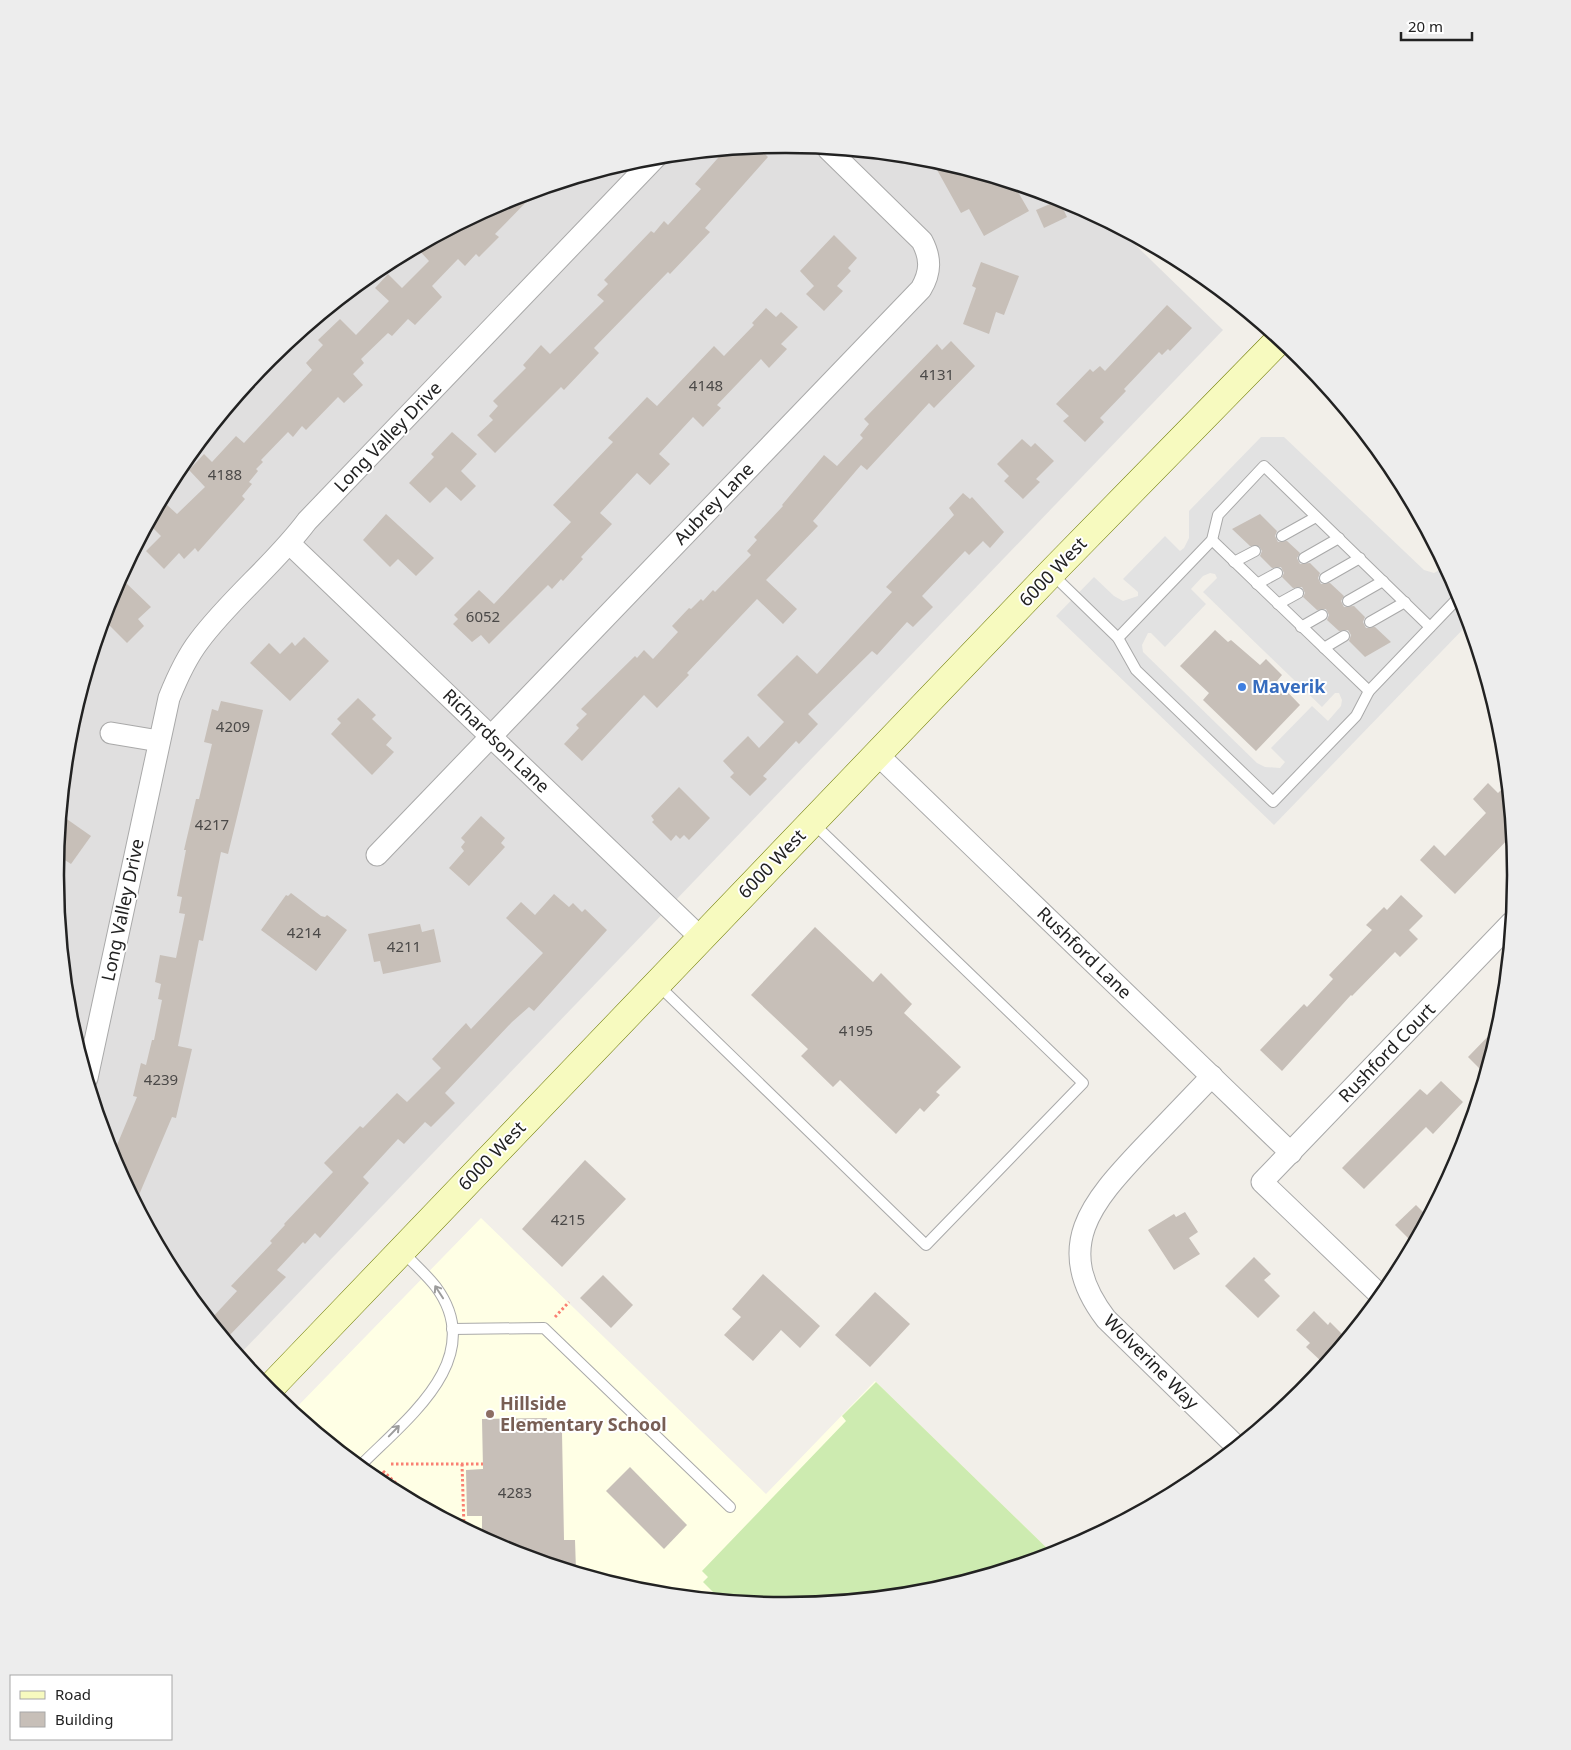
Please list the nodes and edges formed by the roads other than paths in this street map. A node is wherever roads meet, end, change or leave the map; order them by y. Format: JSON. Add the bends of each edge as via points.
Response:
{"nodes":[{"id":1,"x":834,"y":155,"type":"edge"},
{"id":2,"x":647,"y":167,"type":"edge"},
{"id":3,"x":1274,"y":345,"type":"edge"},
{"id":4,"x":1316,"y":517,"type":"junction"},
{"id":5,"x":1282,"y":536,"type":"dead end"},
{"id":6,"x":1339,"y":538,"type":"junction"},
{"id":7,"x":1212,"y":540,"type":"junction"},
{"id":8,"x":290,"y":544,"type":"junction"},
{"id":9,"x":1255,"y":551,"type":"dead end"},
{"id":10,"x":1304,"y":558,"type":"dead end"},
{"id":11,"x":1360,"y":558,"type":"junction"},
{"id":12,"x":1234,"y":562,"type":"junction"},
{"id":13,"x":1277,"y":572,"type":"dead end"},
{"id":14,"x":1051,"y":573,"type":"junction"},
{"id":15,"x":1325,"y":578,"type":"dead end"},
{"id":16,"x":1383,"y":581,"type":"junction"},
{"id":17,"x":1257,"y":584,"type":"junction"},
{"id":18,"x":1298,"y":593,"type":"dead end"},
{"id":19,"x":1348,"y":600,"type":"dead end"},
{"id":20,"x":1405,"y":602,"type":"junction"},
{"id":21,"x":1453,"y":603,"type":"edge"},
{"id":22,"x":1278,"y":604,"type":"junction"},
{"id":23,"x":1322,"y":615,"type":"dead end"},
{"id":24,"x":1370,"y":622,"type":"dead end"},
{"id":25,"x":1301,"y":627,"type":"junction"},
{"id":26,"x":1430,"y":627,"type":"junction"},
{"id":27,"x":1344,"y":636,"type":"dead end"},
{"id":28,"x":1118,"y":638,"type":"junction"},
{"id":29,"x":1324,"y":648,"type":"junction"},
{"id":30,"x":1369,"y":691,"type":"junction"},
{"id":31,"x":111,"y":734,"type":"dead end"},
{"id":32,"x":491,"y":737,"type":"junction"},
{"id":33,"x":159,"y":741,"type":"junction"},
{"id":34,"x":878,"y":754,"type":"junction"},
{"id":35,"x":813,"y":822,"type":"junction"},
{"id":36,"x":377,"y":855,"type":"dead end"},
{"id":37,"x":1505,"y":929,"type":"edge"},
{"id":38,"x":701,"y":938,"type":"junction"},
{"id":39,"x":656,"y":984,"type":"junction"},
{"id":40,"x":89,"y":1067,"type":"edge"},
{"id":41,"x":1212,"y":1076,"type":"junction"},
{"id":42,"x":1291,"y":1152,"type":"junction"},
{"id":43,"x":401,"y":1251,"type":"junction"},
{"id":44,"x":1375,"y":1291,"type":"edge"},
{"id":45,"x":452,"y":1329,"type":"junction"},
{"id":46,"x":274,"y":1384,"type":"edge"},
{"id":47,"x":1232,"y":1442,"type":"edge"},
{"id":48,"x":365,"y":1461,"type":"edge"},
{"id":49,"x":730,"y":1507,"type":"dead end"}],
"edges":[{"from":1,"to":32,"type":"street","name":"Aubrey Lane","via":[[922,241],[929,267],[925,282]]},
{"from":2,"to":8,"type":"street","name":"Long Valley Drive","via":[[307,521]]},
{"from":3,"to":14,"type":"street","name":"6000 West"},
{"from":4,"to":5,"type":"lane"},
{"from":4,"to":6,"type":"lane"},
{"from":4,"to":7,"type":"lane","via":[[1264,466],[1218,515]]},
{"from":6,"to":10,"type":"lane"},
{"from":6,"to":11,"type":"lane"},
{"from":7,"to":12,"type":"lane"},
{"from":7,"to":28,"type":"lane"},
{"from":8,"to":32,"type":"street","name":"Richardson Lane"},
{"from":8,"to":33,"type":"street","name":"Long Valley Drive","via":[[214,624],[187,658],[169,698]]},
{"from":9,"to":12,"type":"lane"},
{"from":11,"to":15,"type":"lane"},
{"from":11,"to":16,"type":"lane"},
{"from":12,"to":17,"type":"lane"},
{"from":13,"to":17,"type":"lane"},
{"from":14,"to":28,"type":"lane"},
{"from":14,"to":34,"type":"street","name":"6000 West"},
{"from":16,"to":19,"type":"lane"},
{"from":16,"to":20,"type":"lane"},
{"from":17,"to":22,"type":"lane"},
{"from":18,"to":22,"type":"lane"},
{"from":20,"to":24,"type":"lane"},
{"from":20,"to":26,"type":"lane"},
{"from":21,"to":26,"type":"lane"},
{"from":22,"to":25,"type":"lane"},
{"from":23,"to":25,"type":"lane"},
{"from":25,"to":29,"type":"lane"},
{"from":26,"to":30,"type":"lane"},
{"from":27,"to":29,"type":"lane"},
{"from":28,"to":30,"type":"lane","via":[[1136,670],[1273,802],[1356,716]]},
{"from":29,"to":30,"type":"lane"},
{"from":31,"to":33,"type":"street"},
{"from":32,"to":36,"type":"street","name":"Aubrey Lane"},
{"from":32,"to":38,"type":"street","name":"Richardson Lane"},
{"from":33,"to":40,"type":"street","name":"Long Valley Drive"},
{"from":34,"to":35,"type":"street","name":"6000 West"},
{"from":34,"to":41,"type":"street","name":"Rushford Lane"},
{"from":35,"to":38,"type":"street","name":"6000 West"},
{"from":35,"to":39,"type":"lane","via":[[1083,1083],[926,1245]]},
{"from":37,"to":42,"type":"street","name":"Rushford Court"},
{"from":38,"to":39,"type":"street","name":"6000 West"},
{"from":39,"to":43,"type":"street","name":"6000 West"},
{"from":41,"to":42,"type":"street","name":"Rushford Lane"},
{"from":41,"to":47,"type":"street","name":"Wolverine Way","via":[[1104,1190],[1085,1224],[1080,1254],[1084,1282],[1106,1319]]},
{"from":42,"to":44,"type":"street","name":"Rushford Court","via":[[1262,1182]]},
{"from":45,"to":43,"type":"lane","one_way":true,"via":[[450,1315],[437,1288]]},
{"from":43,"to":46,"type":"street","name":"6000 West"},
{"from":48,"to":45,"type":"lane","one_way":true,"via":[[435,1389],[449,1360]]},
{"from":45,"to":49,"type":"lane","via":[[544,1328]]}]}
